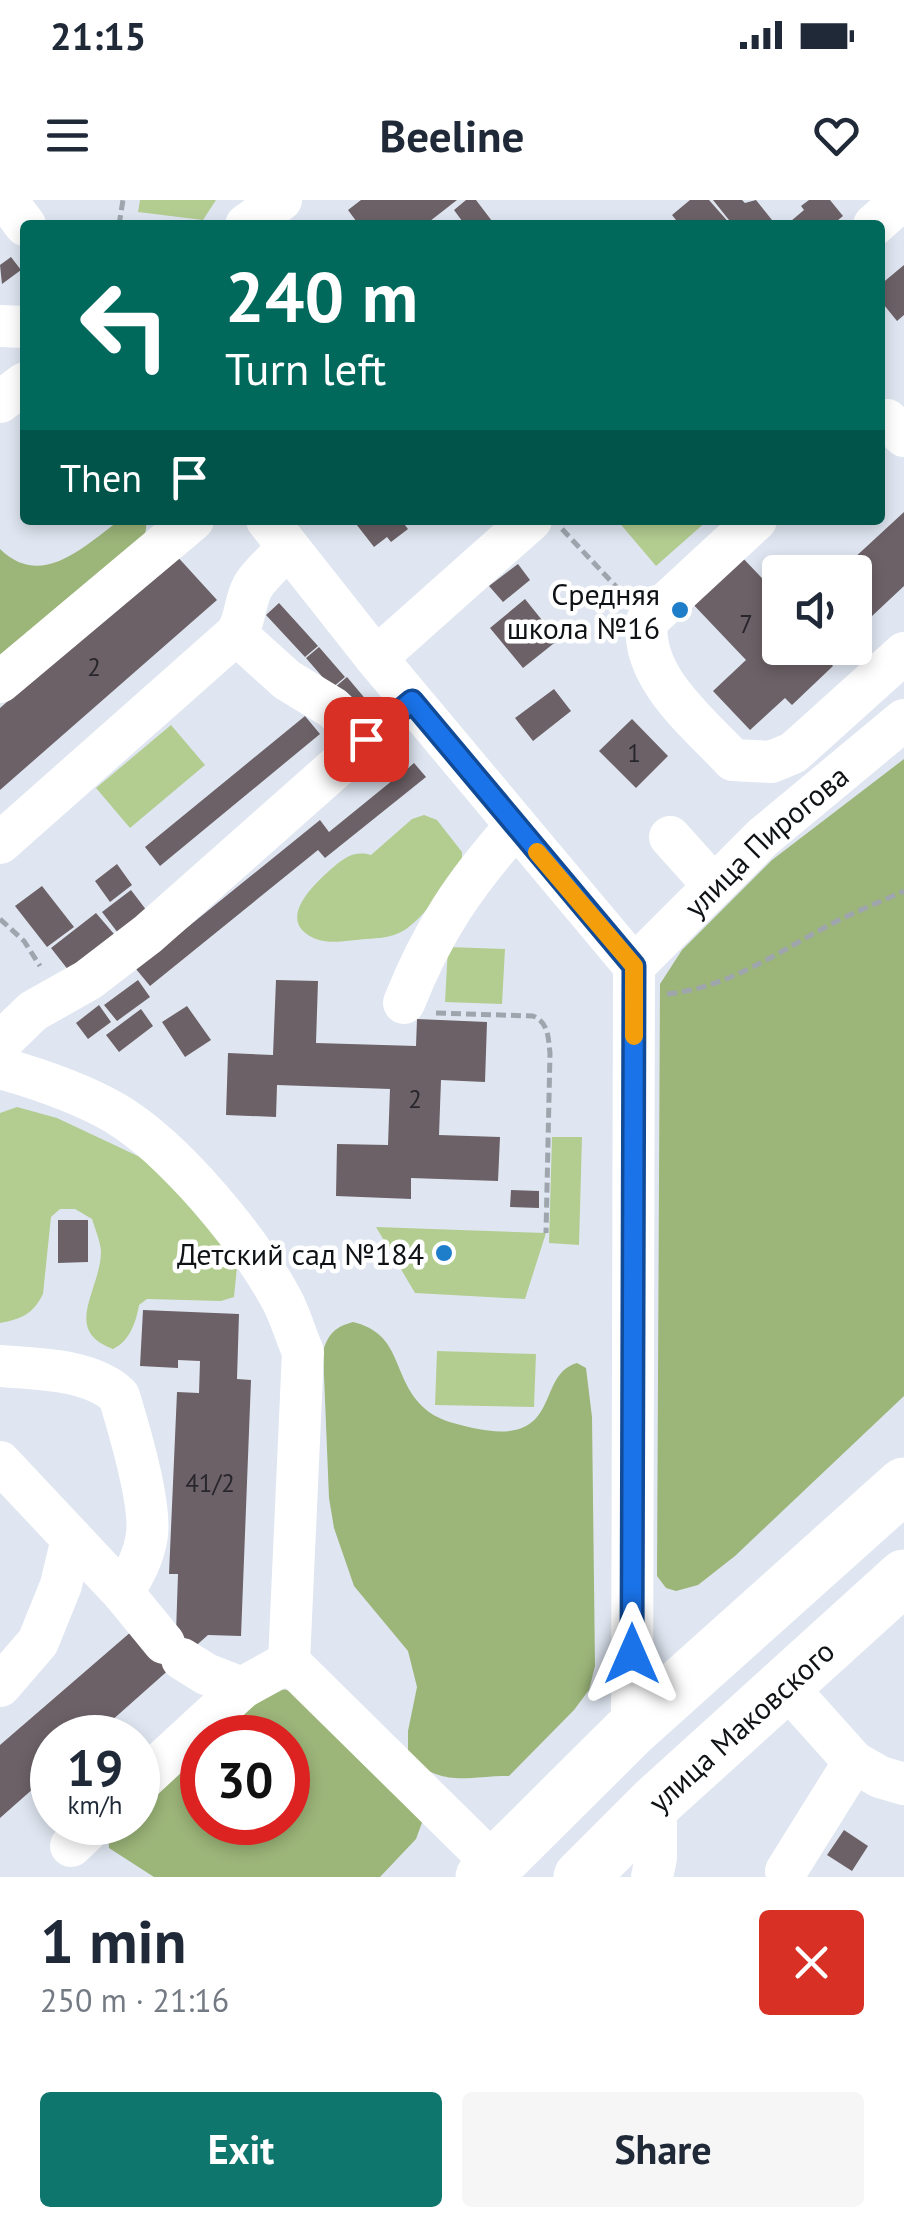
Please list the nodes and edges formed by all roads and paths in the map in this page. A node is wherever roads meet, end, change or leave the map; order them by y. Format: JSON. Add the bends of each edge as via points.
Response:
{"nodes":[{"id":1,"x":6,"y":200,"type":"edge"},
{"id":2,"x":902,"y":200,"type":"edge"},
{"id":3,"x":22,"y":220,"type":"edge"},
{"id":4,"x":880,"y":220,"type":"edge"},
{"id":5,"x":20,"y":387,"type":"edge"},
{"id":6,"x":0,"y":402,"type":"edge"},
{"id":7,"x":885,"y":420,"type":"edge"},
{"id":8,"x":904,"y":436,"type":"edge"},
{"id":9,"x":186,"y":525,"type":"edge"},
{"id":10,"x":525,"y":525,"type":"edge"},
{"id":11,"x":558,"y":525,"type":"edge"},
{"id":12,"x":751,"y":525,"type":"edge"},
{"id":13,"x":277,"y":534,"type":"edge"},
{"id":14,"x":648,"y":620,"type":"junction"},
{"id":15,"x":236,"y":634,"type":"junction"},
{"id":16,"x":904,"y":653,"type":"edge"},
{"id":17,"x":376,"y":658,"type":"junction"},
{"id":18,"x":0,"y":682,"type":"edge"},
{"id":19,"x":412,"y":701,"type":"junction"},
{"id":20,"x":904,"y":720,"type":"edge"},
{"id":21,"x":366,"y":739,"type":"junction"},
{"id":22,"x":515,"y":827,"type":"junction"},
{"id":23,"x":670,"y":837,"type":"dead end"},
{"id":24,"x":0,"y":843,"type":"edge"},
{"id":25,"x":714,"y":886,"type":"junction"},
{"id":26,"x":904,"y":891,"type":"edge"},
{"id":27,"x":0,"y":919,"type":"edge"},
{"id":28,"x":634,"y":982,"type":"junction"},
{"id":29,"x":61,"y":996,"type":"junction"},
{"id":30,"x":404,"y":1003,"type":"joint"},
{"id":31,"x":0,"y":1043,"type":"edge"},
{"id":32,"x":0,"y":1068,"type":"edge"},
{"id":33,"x":546,"y":1233,"type":"dead end"},
{"id":34,"x":0,"y":1366,"type":"edge"},
{"id":35,"x":0,"y":1462,"type":"edge"},
{"id":36,"x":904,"y":1486,"type":"edge"},
{"id":37,"x":72,"y":1539,"type":"junction"},
{"id":38,"x":904,"y":1577,"type":"edge"},
{"id":39,"x":123,"y":1593,"type":"junction"},
{"id":40,"x":289,"y":1662,"type":"junction"},
{"id":41,"x":0,"y":1686,"type":"edge"},
{"id":42,"x":785,"y":1686,"type":"junction"},
{"id":43,"x":242,"y":1688,"type":"junction"},
{"id":44,"x":632,"y":1729,"type":"junction"},
{"id":45,"x":854,"y":1762,"type":"junction"},
{"id":46,"x":160,"y":1764,"type":"edge"},
{"id":47,"x":904,"y":1784,"type":"edge"},
{"id":48,"x":656,"y":1802,"type":"junction"},
{"id":49,"x":489,"y":1871,"type":"edge"},
{"id":50,"x":786,"y":1871,"type":"dead end"},
{"id":51,"x":581,"y":1877,"type":"edge"},
{"id":52,"x":652,"y":1877,"type":"edge"}],
"edges":[{"from":1,"to":3,"type":"street"},
{"from":2,"to":4,"type":"street"},
{"from":5,"to":6,"type":"street"},
{"from":7,"to":8,"type":"street"},
{"from":9,"to":18,"type":"street"},
{"from":10,"to":17,"type":"street"},
{"from":11,"to":14,"type":"path"},
{"from":12,"to":14,"type":"street"},
{"from":13,"to":15,"type":"street"},
{"from":13,"to":17,"type":"street"},
{"from":14,"to":16,"type":"street","via":[[654,667],[733,760],[754,763],[793,752]]},
{"from":15,"to":21,"type":"street"},
{"from":15,"to":24,"type":"street"},
{"from":17,"to":19,"type":"street"},
{"from":19,"to":21,"type":"street"},
{"from":19,"to":22,"type":"street"},
{"from":20,"to":25,"type":"street","name":"улица Пирогова"},
{"from":21,"to":29,"type":"street","via":[[148,934]]},
{"from":22,"to":28,"type":"street"},
{"from":22,"to":30,"type":"street","via":[[476,870],[426,949]]},
{"from":23,"to":25,"type":"street"},
{"from":25,"to":28,"type":"street","name":"улица Пирогова"},
{"from":26,"to":28,"type":"path","via":[[697,991]]},
{"from":27,"to":29,"type":"path"},
{"from":28,"to":44,"type":"street"},
{"from":29,"to":31,"type":"street"},
{"from":30,"to":33,"type":"path","via":[[420,1012],[543,1020],[550,1053]]},
{"from":32,"to":40,"type":"street","via":[[114,1113],[152,1140],[205,1194],[284,1305],[303,1352]]},
{"from":34,"to":39,"type":"street","via":[[82,1376],[119,1396],[148,1532]]},
{"from":35,"to":37,"type":"street"},
{"from":36,"to":44,"type":"highway"},
{"from":37,"to":39,"type":"street"},
{"from":37,"to":41,"type":"street","via":[[38,1642]]},
{"from":38,"to":42,"type":"highway","name":"улица Маковского"},
{"from":39,"to":43,"type":"street","via":[[173,1651]]},
{"from":40,"to":43,"type":"street"},
{"from":40,"to":49,"type":"street"},
{"from":42,"to":45,"type":"street"},
{"from":42,"to":48,"type":"highway","name":"улица Маковского"},
{"from":43,"to":46,"type":"street"},
{"from":44,"to":49,"type":"highway"},
{"from":45,"to":47,"type":"street"},
{"from":45,"to":50,"type":"street"},
{"from":48,"to":51,"type":"highway","name":"улица Маковского"},
{"from":48,"to":52,"type":"street"}]}
